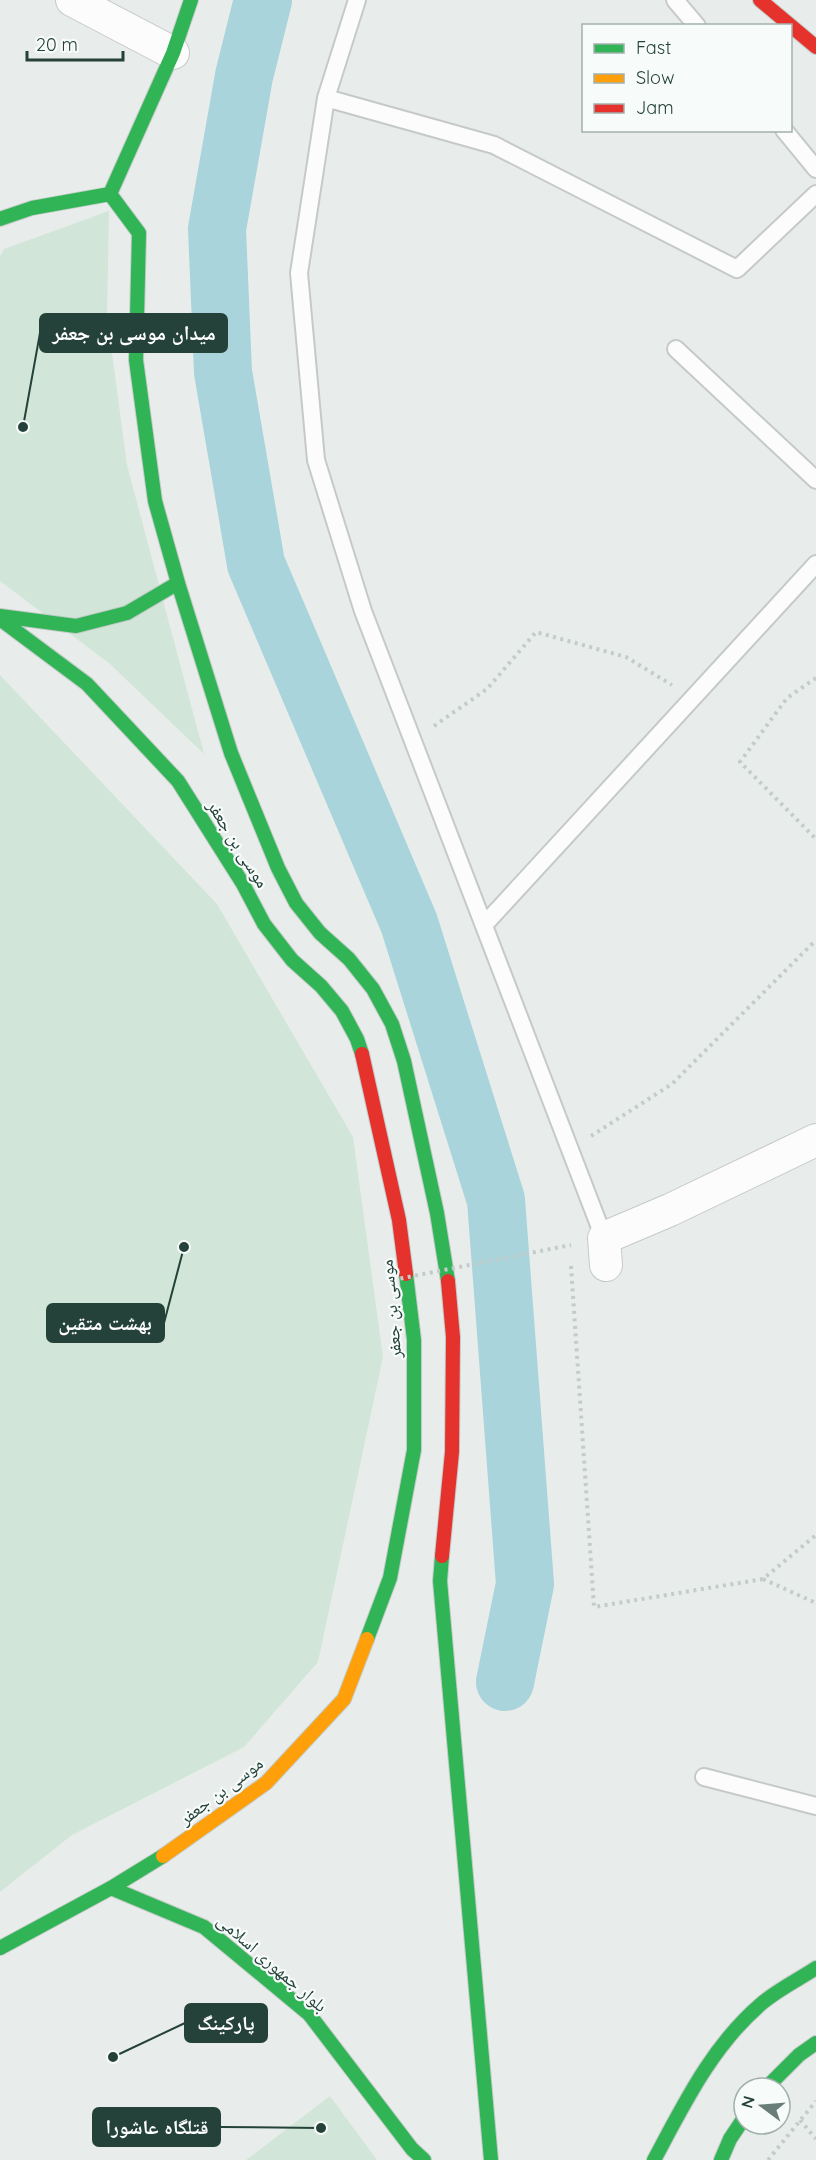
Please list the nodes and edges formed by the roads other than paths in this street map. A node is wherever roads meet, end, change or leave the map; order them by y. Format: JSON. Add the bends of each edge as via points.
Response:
{"nodes":[{"id":1,"x":72,"y":0,"type":"edge"},
{"id":2,"x":190,"y":0,"type":"edge"},
{"id":3,"x":357,"y":0,"type":"edge"},
{"id":4,"x":675,"y":0,"type":"edge"},
{"id":5,"x":760,"y":0,"type":"edge"},
{"id":6,"x":694,"y":24,"type":"edge"},
{"id":7,"x":789,"y":24,"type":"edge"},
{"id":8,"x":792,"y":27,"type":"edge"},
{"id":9,"x":816,"y":47,"type":"edge"},
{"id":10,"x":173,"y":53,"type":"junction"},
{"id":11,"x":326,"y":98,"type":"junction"},
{"id":12,"x":786,"y":132,"type":"edge"},
{"id":13,"x":816,"y":169,"type":"edge"},
{"id":14,"x":110,"y":194,"type":"junction"},
{"id":15,"x":812,"y":205,"type":"edge"},
{"id":16,"x":0,"y":219,"type":"edge"},
{"id":17,"x":676,"y":349,"type":"dead end"},
{"id":18,"x":816,"y":480,"type":"edge"},
{"id":19,"x":816,"y":564,"type":"edge"},
{"id":20,"x":178,"y":583,"type":"junction"},
{"id":21,"x":0,"y":617,"type":"edge"},
{"id":22,"x":484,"y":925,"type":"junction"},
{"id":23,"x":816,"y":1140,"type":"edge"},
{"id":24,"x":605,"y":1251,"type":"joint"},
{"id":25,"x":704,"y":1777,"type":"dead end"},
{"id":26,"x":816,"y":1806,"type":"edge"},
{"id":27,"x":111,"y":1888,"type":"junction"},
{"id":28,"x":0,"y":1948,"type":"edge"},
{"id":29,"x":816,"y":1968,"type":"edge"},
{"id":30,"x":816,"y":2043,"type":"edge"},
{"id":31,"x":778,"y":2076,"type":"edge"},
{"id":32,"x":732,"y":2136,"type":"edge"},
{"id":33,"x":424,"y":2160,"type":"edge"},
{"id":34,"x":491,"y":2160,"type":"edge"},
{"id":35,"x":654,"y":2160,"type":"edge"},
{"id":36,"x":720,"y":2160,"type":"edge"}],
"edges":[{"from":1,"to":10,"type":"street"},
{"from":2,"to":10,"type":"street"},
{"from":3,"to":11,"type":"lane"},
{"from":4,"to":6,"type":"lane"},
{"from":5,"to":7,"type":"street"},
{"from":8,"to":9,"type":"street"},
{"from":10,"to":14,"type":"street"},
{"from":11,"to":15,"type":"lane","via":[[494,145],[737,269]]},
{"from":11,"to":22,"type":"lane","via":[[299,273],[316,460],[363,611]]},
{"from":12,"to":13,"type":"lane"},
{"from":14,"to":16,"type":"street","via":[[32,208]]},
{"from":14,"to":20,"type":"street","name":"موسی بن جعفر","via":[[139,233],[136,360],[155,501]]},
{"from":17,"to":18,"type":"lane"},
{"from":19,"to":22,"type":"lane"},
{"from":20,"to":21,"type":"street","via":[[127,613],[76,626]]},
{"from":20,"to":34,"type":"street","name":"موسی بن جعفر","via":[[231,753],[278,868],[296,903],[374,989],[392,1023],[437,1213],[453,1337],[452,1452],[440,1581]]},
{"from":21,"to":27,"type":"street","name":"موسی بن جعفر","via":[[87,684],[178,781],[264,924],[292,960],[342,1011],[357,1039],[367,1071],[399,1220],[414,1340],[414,1450],[390,1578],[345,1699],[266,1783]]},
{"from":22,"to":24,"type":"lane"},
{"from":23,"to":24,"type":"street","via":[[670,1210]]},
{"from":25,"to":26,"type":"lane"},
{"from":27,"to":28,"type":"street","name":"موسی بن جعفر"},
{"from":27,"to":33,"type":"street","name":"بلوار جمهوری اسلامی","via":[[204,1927],[309,2014]]},
{"from":29,"to":35,"type":"street","via":[[762,2003],[718,2048]]},
{"from":30,"to":31,"type":"street"},
{"from":32,"to":36,"type":"street"}]}
